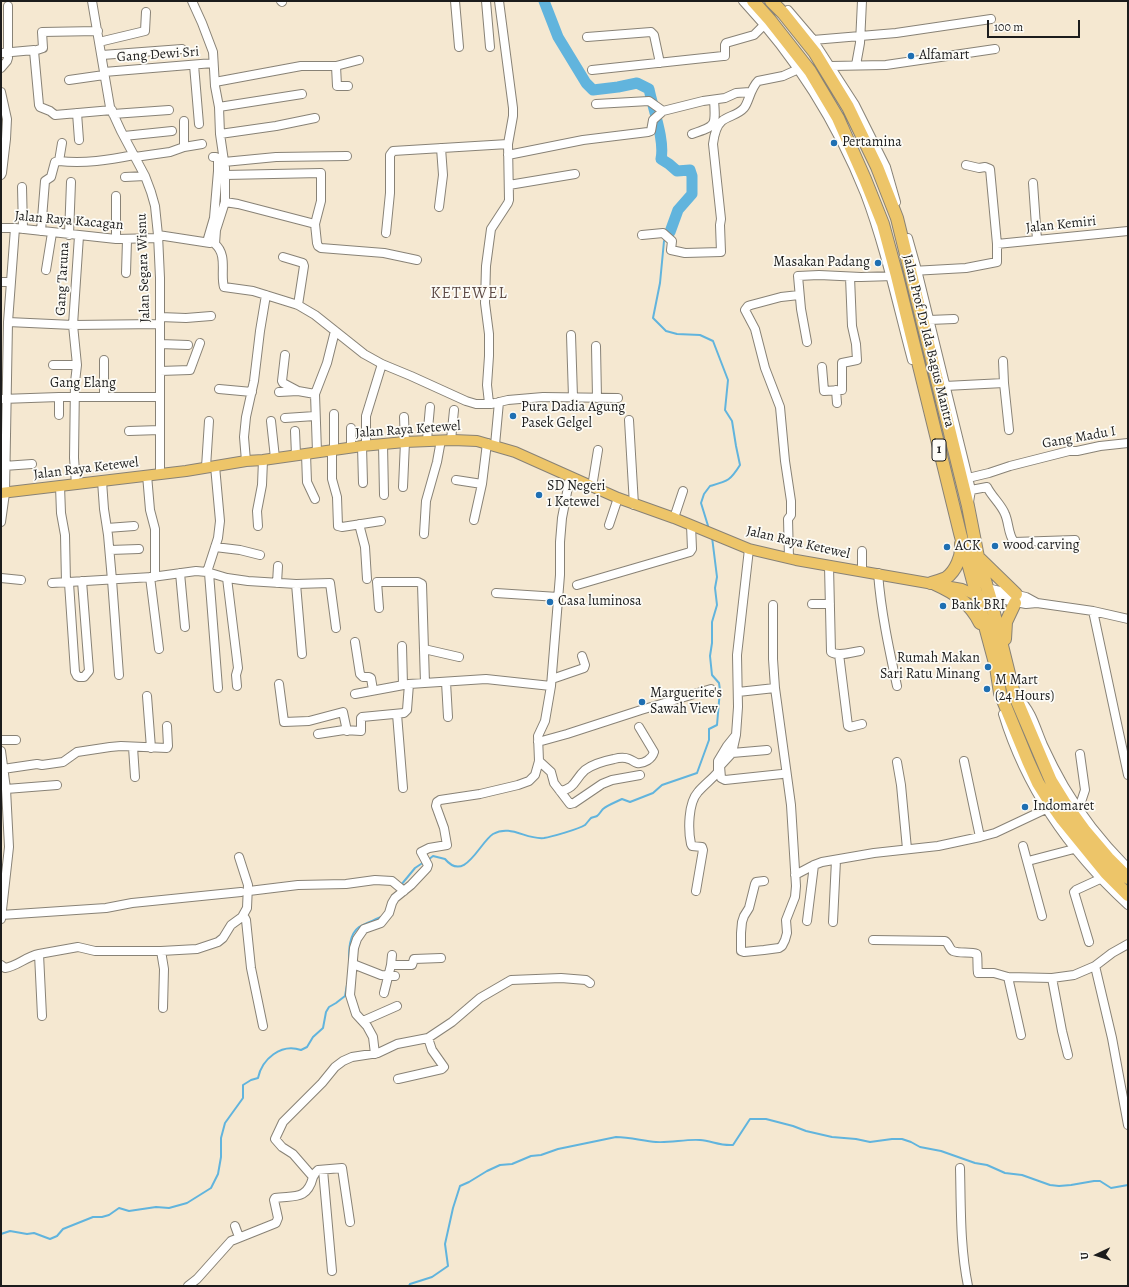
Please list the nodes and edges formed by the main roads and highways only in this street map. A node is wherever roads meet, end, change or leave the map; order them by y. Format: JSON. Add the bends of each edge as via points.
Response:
{"nodes":[{"id":1,"x":753,"y":1,"type":"edge"},
{"id":2,"x":771,"y":1,"type":"edge"},
{"id":3,"x":3,"y":493,"type":"edge"},
{"id":4,"x":960,"y":533,"type":"junction"},
{"id":5,"x":978,"y":557,"type":"junction"},
{"id":6,"x":933,"y":584,"type":"junction"},
{"id":7,"x":976,"y":590,"type":"junction"},
{"id":8,"x":989,"y":593,"type":"junction"},
{"id":9,"x":1002,"y":667,"type":"junction"},
{"id":10,"x":1128,"y":878,"type":"edge"},
{"id":11,"x":1128,"y":895,"type":"edge"}],
"edges":[{"from":1,"to":4,"type":"highway","name":"Jalan Prof Dr Ida Bagus Mantra","number":"1","via":[[770,20],[802,67],[810,71],[838,118],[883,224],[935,442]]},
{"from":2,"to":5,"type":"highway","name":"Jalan Prof Dr Ida Bagus Mantra","number":"1","via":[[815,53],[848,106],[877,167],[897,218],[914,271]]},
{"from":3,"to":6,"type":"main road","name":"Jalan Raya Ketewel","via":[[60,489],[76,484],[383,444],[427,440],[477,440],[515,452],[634,505],[674,518],[749,549]]},
{"from":4,"to":6,"type":"highway","via":[[960,554],[955,568],[946,578]]},
{"from":4,"to":7,"type":"highway","name":"Jalan Prof Dr Ida Bagus Mantra","number":"1"},
{"from":5,"to":8,"type":"highway","name":"Jalan Prof Dr Ida Bagus Mantra","number":"1"},
{"from":5,"to":9,"type":"highway","via":[[1016,599],[1005,626]]},
{"from":6,"to":7,"type":"main road","name":"Jalan Raya Ketewel"},
{"from":6,"to":9,"type":"highway","via":[[952,592],[974,611]]},
{"from":7,"to":8,"type":"main road","name":"Jalan Raya Ketewel"},
{"from":7,"to":9,"type":"highway","name":"Jalan Prof Dr Ida Bagus Mantra","number":"1"},
{"from":8,"to":9,"type":"highway","name":"Jalan Prof Dr Ida Bagus Mantra","number":"1"},
{"from":9,"to":10,"type":"highway","name":"Jalan Prof Dr Ida Bagus Mantra","number":"1","via":[[1051,781],[1064,802],[1098,839],[1108,858]]},
{"from":9,"to":11,"type":"highway","name":"Jalan Prof Dr Ida Bagus Mantra","number":"1","via":[[1000,693],[1038,783],[1092,857]]}]}
